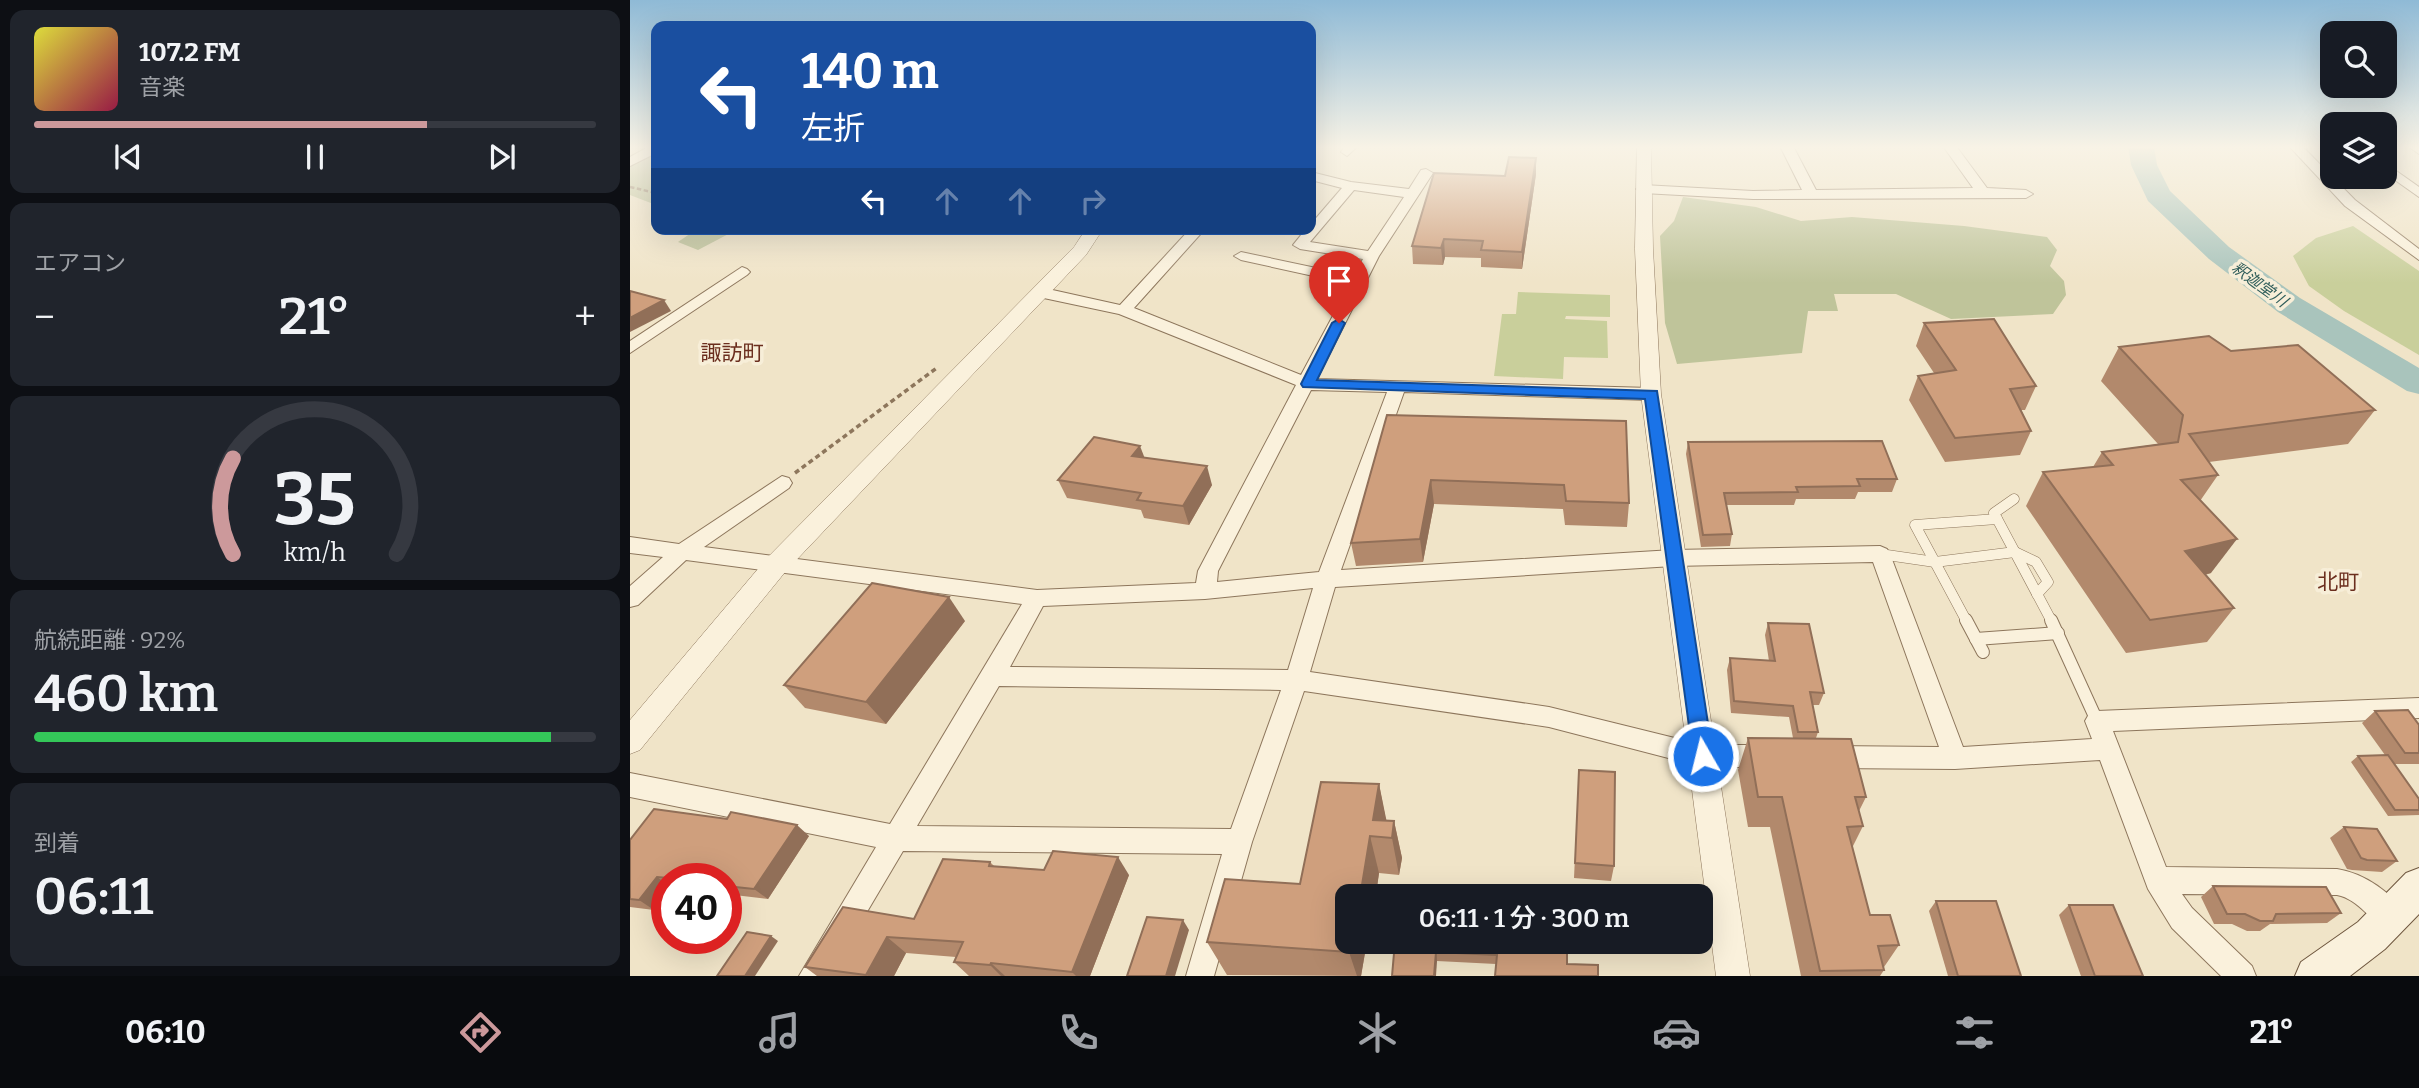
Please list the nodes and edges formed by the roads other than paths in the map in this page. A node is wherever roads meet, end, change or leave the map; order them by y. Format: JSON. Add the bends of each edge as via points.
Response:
{"nodes":[{"id":1,"x":1346,"y":192,"type":"edge"},
{"id":2,"x":1394,"y":192,"type":"edge"},
{"id":3,"x":1643,"y":192,"type":"edge"},
{"id":4,"x":1690,"y":192,"type":"edge"},
{"id":5,"x":1983,"y":192,"type":"joint"},
{"id":6,"x":2339,"y":192,"type":"edge"},
{"id":7,"x":1413,"y":194,"type":"joint"},
{"id":8,"x":1811,"y":194,"type":"joint"},
{"id":9,"x":2026,"y":194,"type":"dead end"},
{"id":10,"x":1316,"y":226,"type":"edge"},
{"id":11,"x":1091,"y":235,"type":"edge"},
{"id":12,"x":1193,"y":235,"type":"edge"},
{"id":13,"x":1309,"y":235,"type":"edge"},
{"id":14,"x":2418,"y":254,"type":"edge"},
{"id":15,"x":1241,"y":256,"type":"dead end"},
{"id":16,"x":1372,"y":256,"type":"junction"},
{"id":17,"x":742,"y":272,"type":"dead end"},
{"id":18,"x":1359,"y":282,"type":"junction"},
{"id":19,"x":1039,"y":292,"type":"junction"},
{"id":20,"x":1124,"y":310,"type":"junction"},
{"id":21,"x":630,"y":348,"type":"edge"},
{"id":22,"x":1308,"y":384,"type":"junction"},
{"id":23,"x":1397,"y":388,"type":"junction"},
{"id":24,"x":1651,"y":394,"type":"junction"},
{"id":25,"x":782,"y":483,"type":"road end"},
{"id":26,"x":2014,"y":499,"type":"dead end"},
{"id":27,"x":1997,"y":519,"type":"junction"},
{"id":28,"x":630,"y":545,"type":"edge"},
{"id":29,"x":682,"y":552,"type":"junction"},
{"id":30,"x":2015,"y":552,"type":"junction"},
{"id":31,"x":1880,"y":554,"type":"junction"},
{"id":32,"x":1673,"y":558,"type":"junction"},
{"id":33,"x":1935,"y":562,"type":"junction"},
{"id":34,"x":777,"y":564,"type":"junction"},
{"id":35,"x":1327,"y":579,"type":"junction"},
{"id":36,"x":1205,"y":591,"type":"junction"},
{"id":37,"x":1037,"y":598,"type":"junction"},
{"id":38,"x":630,"y":599,"type":"edge"},
{"id":39,"x":2058,"y":633,"type":"junction"},
{"id":40,"x":1976,"y":639,"type":"junction"},
{"id":41,"x":1983,"y":652,"type":"dead end"},
{"id":42,"x":993,"y":676,"type":"junction"},
{"id":43,"x":1296,"y":680,"type":"junction"},
{"id":44,"x":2419,"y":708,"type":"edge"},
{"id":45,"x":2097,"y":721,"type":"junction"},
{"id":46,"x":630,"y":741,"type":"edge"},
{"id":47,"x":2108,"y":749,"type":"junction"},
{"id":48,"x":1703,"y":756,"type":"junction"},
{"id":49,"x":1955,"y":758,"type":"junction"},
{"id":50,"x":630,"y":785,"type":"edge"},
{"id":51,"x":895,"y":838,"type":"junction"},
{"id":52,"x":1239,"y":842,"type":"junction"},
{"id":53,"x":2158,"y":880,"type":"junction"},
{"id":54,"x":2419,"y":886,"type":"edge"},
{"id":55,"x":2392,"y":918,"type":"junction"},
{"id":56,"x":813,"y":976,"type":"edge"},
{"id":57,"x":1199,"y":976,"type":"edge"},
{"id":58,"x":1732,"y":976,"type":"edge"},
{"id":59,"x":2242,"y":976,"type":"edge"},
{"id":60,"x":2315,"y":976,"type":"edge"}],
"edges":[{"from":1,"to":10,"type":"street"},
{"from":2,"to":7,"type":"street"},
{"from":3,"to":24,"type":"street"},
{"from":4,"to":8,"type":"street"},
{"from":5,"to":8,"type":"street"},
{"from":5,"to":9,"type":"street"},
{"from":6,"to":14,"type":"street"},
{"from":7,"to":16,"type":"street"},
{"from":11,"to":19,"type":"street"},
{"from":12,"to":20,"type":"street"},
{"from":13,"to":16,"type":"street","via":[[1300,245]]},
{"from":15,"to":18,"type":"street"},
{"from":16,"to":18,"type":"street"},
{"from":17,"to":21,"type":"street"},
{"from":18,"to":22,"type":"street"},
{"from":19,"to":20,"type":"street"},
{"from":19,"to":34,"type":"street"},
{"from":20,"to":22,"type":"street"},
{"from":22,"to":23,"type":"street"},
{"from":22,"to":36,"type":"street","via":[[1208,571]]},
{"from":23,"to":24,"type":"street"},
{"from":23,"to":35,"type":"street"},
{"from":24,"to":32,"type":"street"},
{"from":25,"to":29,"type":"street"},
{"from":26,"to":27,"type":"lane","via":[[1994,513]]},
{"from":27,"to":30,"type":"lane"},
{"from":27,"to":33,"type":"lane","via":[[1915,525]]},
{"from":28,"to":29,"type":"street"},
{"from":29,"to":34,"type":"street"},
{"from":29,"to":38,"type":"street"},
{"from":30,"to":33,"type":"lane"},
{"from":30,"to":39,"type":"lane"},
{"from":31,"to":32,"type":"street"},
{"from":31,"to":33,"type":"lane"},
{"from":31,"to":49,"type":"street"},
{"from":32,"to":35,"type":"street"},
{"from":32,"to":48,"type":"street"},
{"from":33,"to":40,"type":"lane"},
{"from":34,"to":37,"type":"street"},
{"from":34,"to":46,"type":"street"},
{"from":35,"to":36,"type":"street"},
{"from":35,"to":43,"type":"street"},
{"from":36,"to":37,"type":"street"},
{"from":37,"to":42,"type":"street"},
{"from":39,"to":40,"type":"lane"},
{"from":39,"to":45,"type":"lane"},
{"from":40,"to":41,"type":"lane"},
{"from":42,"to":43,"type":"street"},
{"from":42,"to":51,"type":"street"},
{"from":43,"to":48,"type":"street","via":[[1549,717]]},
{"from":43,"to":52,"type":"street"},
{"from":44,"to":45,"type":"street"},
{"from":45,"to":47,"type":"street"},
{"from":47,"to":49,"type":"street"},
{"from":47,"to":53,"type":"street"},
{"from":48,"to":49,"type":"street"},
{"from":48,"to":58,"type":"street"},
{"from":50,"to":51,"type":"street"},
{"from":51,"to":52,"type":"street"},
{"from":51,"to":56,"type":"street"},
{"from":52,"to":57,"type":"street"},
{"from":53,"to":55,"type":"street","via":[[2337,882],[2354,885]]},
{"from":53,"to":59,"type":"street","via":[[2182,918]]},
{"from":54,"to":55,"type":"main road"},
{"from":55,"to":60,"type":"main road","via":[[2352,954]]}]}
